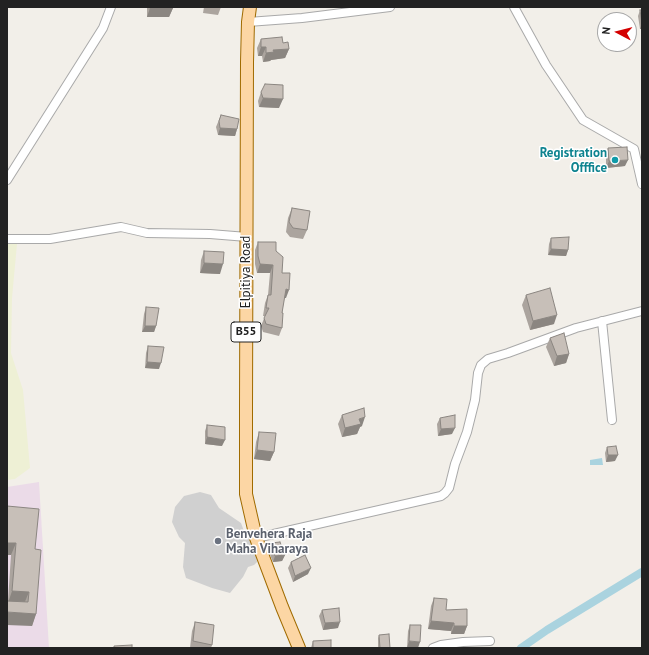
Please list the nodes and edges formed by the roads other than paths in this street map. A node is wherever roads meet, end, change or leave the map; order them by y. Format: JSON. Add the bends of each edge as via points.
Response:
{"nodes":[{"id":1,"x":111,"y":7,"type":"edge"},
{"id":2,"x":250,"y":7,"type":"edge"},
{"id":3,"x":390,"y":7,"type":"edge"},
{"id":4,"x":514,"y":7,"type":"edge"},
{"id":5,"x":248,"y":22,"type":"junction"},
{"id":6,"x":7,"y":180,"type":"edge"},
{"id":7,"x":642,"y":184,"type":"edge"},
{"id":8,"x":247,"y":237,"type":"junction"},
{"id":9,"x":7,"y":240,"type":"edge"},
{"id":10,"x":642,"y":311,"type":"edge"},
{"id":11,"x":602,"y":321,"type":"junction"},
{"id":12,"x":612,"y":420,"type":"dead end"},
{"id":13,"x":256,"y":538,"type":"junction"},
{"id":14,"x":490,"y":641,"type":"dead end"},
{"id":15,"x":299,"y":648,"type":"edge"},
{"id":16,"x":433,"y":648,"type":"edge"}],
"edges":[{"from":1,"to":6,"type":"street","via":[[103,28]]},
{"from":2,"to":5,"type":"main road","name":"Elpitiya Road","number":"B55"},
{"from":3,"to":5,"type":"street"},
{"from":4,"to":7,"type":"street","via":[[546,65],[582,120],[634,149]]},
{"from":5,"to":8,"type":"main road","name":"Elpitiya Road","number":"B55"},
{"from":8,"to":9,"type":"street","via":[[147,233],[121,227],[50,239]]},
{"from":8,"to":13,"type":"main road","name":"Elpitiya Road","number":"B55","via":[[246,494]]},
{"from":10,"to":11,"type":"street"},
{"from":11,"to":12,"type":"street"},
{"from":11,"to":13,"type":"street","via":[[488,359],[481,365],[467,432],[449,488],[441,496]]},
{"from":13,"to":15,"type":"main road","name":"Elpitiya Road","number":"B55"},
{"from":14,"to":16,"type":"street","via":[[463,642]]}]}
